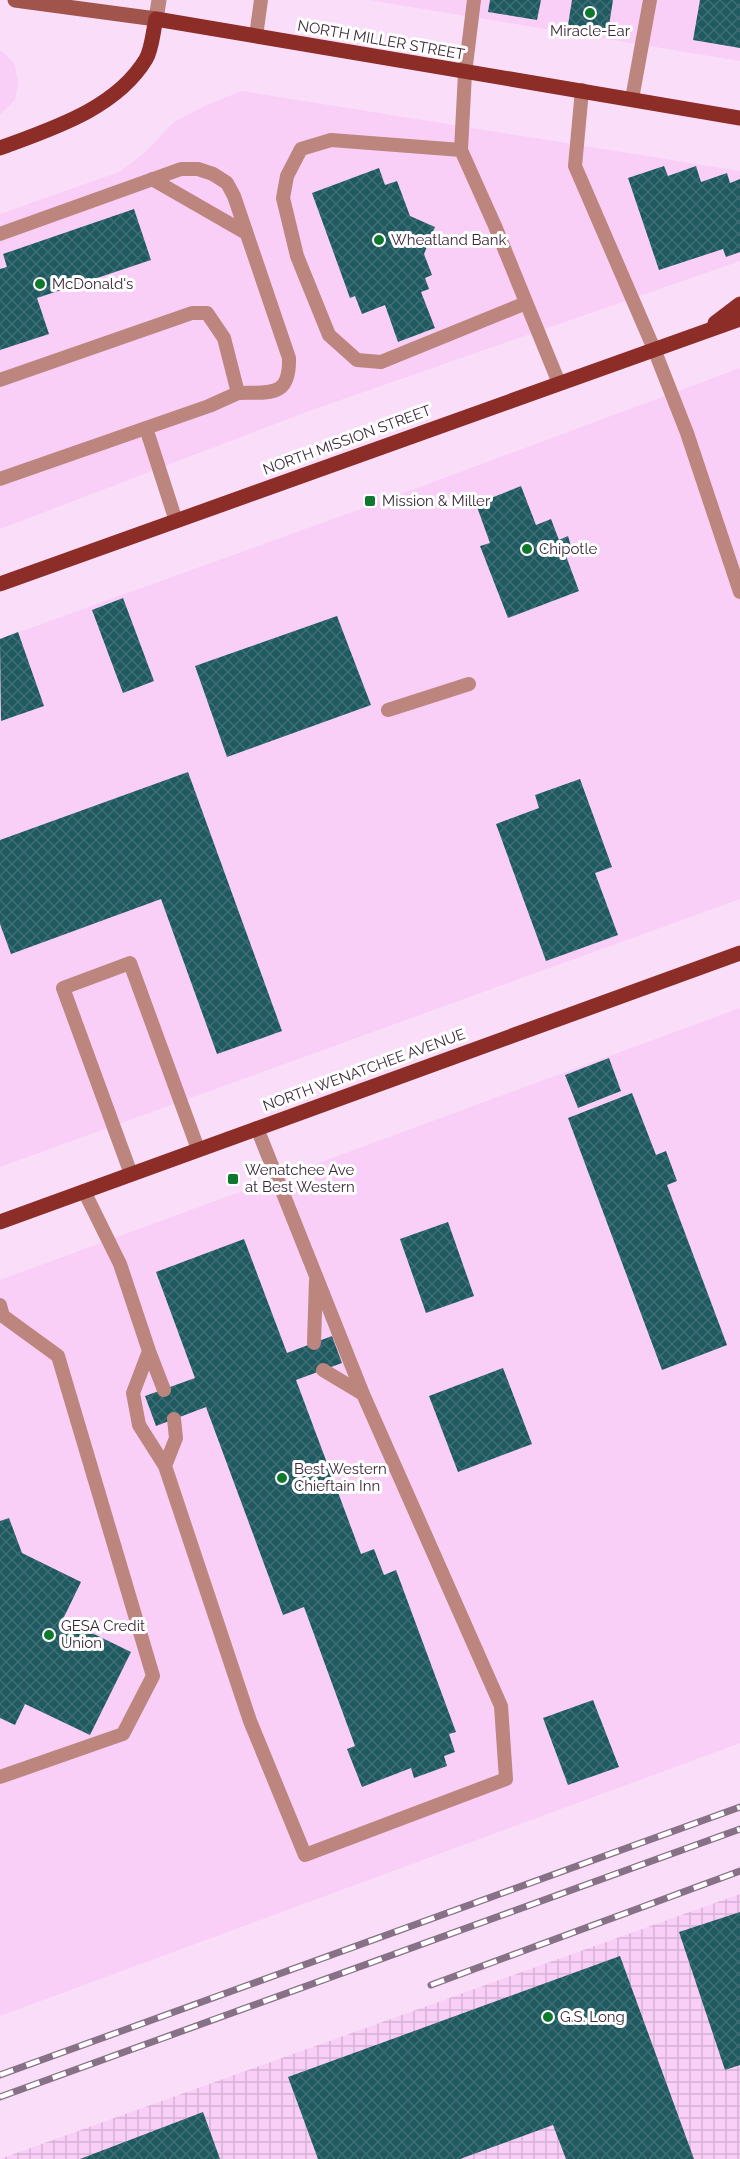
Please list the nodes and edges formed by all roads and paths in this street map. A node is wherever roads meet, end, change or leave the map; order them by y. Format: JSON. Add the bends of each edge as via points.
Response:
{"nodes":[{"id":1,"x":15,"y":0,"type":"edge"},
{"id":2,"x":159,"y":0,"type":"edge"},
{"id":3,"x":261,"y":0,"type":"edge"},
{"id":4,"x":474,"y":0,"type":"edge"},
{"id":5,"x":651,"y":0,"type":"edge"},
{"id":6,"x":156,"y":19,"type":"junction"},
{"id":7,"x":256,"y":36,"type":"junction"},
{"id":8,"x":465,"y":73,"type":"junction"},
{"id":9,"x":582,"y":90,"type":"junction"},
{"id":10,"x":632,"y":99,"type":"junction"},
{"id":11,"x":740,"y":118,"type":"edge"},
{"id":12,"x":0,"y":148,"type":"edge"},
{"id":13,"x":461,"y":150,"type":"junction"},
{"id":14,"x":152,"y":179,"type":"junction"},
{"id":15,"x":246,"y":233,"type":"junction"},
{"id":16,"x":0,"y":234,"type":"edge"},
{"id":17,"x":526,"y":303,"type":"junction"},
{"id":18,"x":740,"y":304,"type":"edge"},
{"id":19,"x":740,"y":319,"type":"edge"},
{"id":20,"x":705,"y":331,"type":"junction"},
{"id":21,"x":654,"y":349,"type":"junction"},
{"id":22,"x":0,"y":380,"type":"edge"},
{"id":23,"x":559,"y":383,"type":"junction"},
{"id":24,"x":238,"y":393,"type":"junction"},
{"id":25,"x":146,"y":428,"type":"junction"},
{"id":26,"x":0,"y":479,"type":"edge"},
{"id":27,"x":176,"y":521,"type":"junction"},
{"id":28,"x":0,"y":584,"type":"edge"},
{"id":29,"x":740,"y":592,"type":"edge"},
{"id":30,"x":469,"y":684,"type":"dead end"},
{"id":31,"x":388,"y":710,"type":"dead end"},
{"id":32,"x":740,"y":953,"type":"edge"},
{"id":33,"x":257,"y":1128,"type":"junction"},
{"id":34,"x":198,"y":1149,"type":"junction"},
{"id":35,"x":131,"y":1174,"type":"junction"},
{"id":36,"x":84,"y":1191,"type":"junction"},
{"id":37,"x":0,"y":1222,"type":"edge"},
{"id":38,"x":316,"y":1275,"type":"junction"},
{"id":39,"x":0,"y":1305,"type":"edge"},
{"id":40,"x":314,"y":1343,"type":"dead end"},
{"id":41,"x":148,"y":1351,"type":"junction"},
{"id":42,"x":323,"y":1370,"type":"dead end"},
{"id":43,"x":164,"y":1389,"type":"dead end"},
{"id":44,"x":363,"y":1394,"type":"junction"},
{"id":45,"x":174,"y":1419,"type":"dead end"},
{"id":46,"x":165,"y":1466,"type":"junction"},
{"id":47,"x":0,"y":1777,"type":"edge"}],
"edges":[{"from":1,"to":6,"type":"main road","name":"NORTH MILLER STREET"},
{"from":2,"to":6,"type":"street"},
{"from":3,"to":7,"type":"lane"},
{"from":4,"to":8,"type":"lane"},
{"from":5,"to":10,"type":"lane"},
{"from":6,"to":7,"type":"main road","name":"NORTH MILLER STREET"},
{"from":6,"to":12,"type":"main road","via":[[147,58],[121,91],[64,124]]},
{"from":7,"to":8,"type":"main road","name":"NORTH MILLER STREET"},
{"from":8,"to":9,"type":"main road","name":"NORTH MILLER STREET"},
{"from":8,"to":13,"type":"lane"},
{"from":9,"to":10,"type":"main road","name":"NORTH MILLER STREET"},
{"from":9,"to":21,"type":"lane","via":[[575,166]]},
{"from":10,"to":11,"type":"main road","name":"NORTH MILLER STREET"},
{"from":13,"to":17,"type":"lane"},
{"from":13,"to":17,"type":"lane","via":[[331,140],[301,149],[287,176],[283,198],[297,255],[329,335],[357,360],[381,362]]},
{"from":14,"to":15,"type":"lane"},
{"from":14,"to":15,"type":"lane","via":[[181,169],[213,174],[227,183]]},
{"from":14,"to":16,"type":"lane"},
{"from":15,"to":24,"type":"lane","via":[[289,358],[290,374],[274,392]]},
{"from":17,"to":23,"type":"lane"},
{"from":18,"to":20,"type":"main road","name":"NORTH MISSION STREET"},
{"from":19,"to":20,"type":"main road","name":"NORTH MISSION STREET"},
{"from":20,"to":21,"type":"main road","name":"NORTH MISSION STREET"},
{"from":21,"to":23,"type":"main road","name":"NORTH MISSION STREET"},
{"from":21,"to":29,"type":"lane","via":[[687,432]]},
{"from":22,"to":24,"type":"lane","via":[[192,313],[207,314],[224,338]]},
{"from":23,"to":27,"type":"main road","name":"NORTH MISSION STREET"},
{"from":24,"to":25,"type":"lane"},
{"from":25,"to":26,"type":"lane"},
{"from":25,"to":27,"type":"lane"},
{"from":27,"to":28,"type":"main road","name":"NORTH MISSION STREET"},
{"from":30,"to":31,"type":"lane"},
{"from":32,"to":33,"type":"main road","name":"NORTH WENATCHEE AVENUE"},
{"from":33,"to":34,"type":"main road","name":"NORTH WENATCHEE AVENUE"},
{"from":33,"to":38,"type":"lane"},
{"from":34,"to":35,"type":"main road","name":"NORTH WENATCHEE AVENUE"},
{"from":34,"to":35,"type":"lane","via":[[130,963],[63,988]]},
{"from":35,"to":36,"type":"main road","name":"NORTH WENATCHEE AVENUE"},
{"from":36,"to":37,"type":"main road","name":"NORTH WENATCHEE AVENUE"},
{"from":36,"to":41,"type":"lane","via":[[120,1264]]},
{"from":38,"to":40,"type":"lane"},
{"from":38,"to":44,"type":"lane"},
{"from":39,"to":47,"type":"lane","via":[[3,1316],[58,1356],[153,1676],[123,1734]]},
{"from":41,"to":43,"type":"lane"},
{"from":41,"to":46,"type":"lane","via":[[133,1393],[140,1425]]},
{"from":42,"to":44,"type":"lane"},
{"from":44,"to":46,"type":"lane","via":[[501,1706],[506,1779],[305,1855],[250,1720]]},
{"from":45,"to":46,"type":"lane","via":[[176,1438]]}]}
